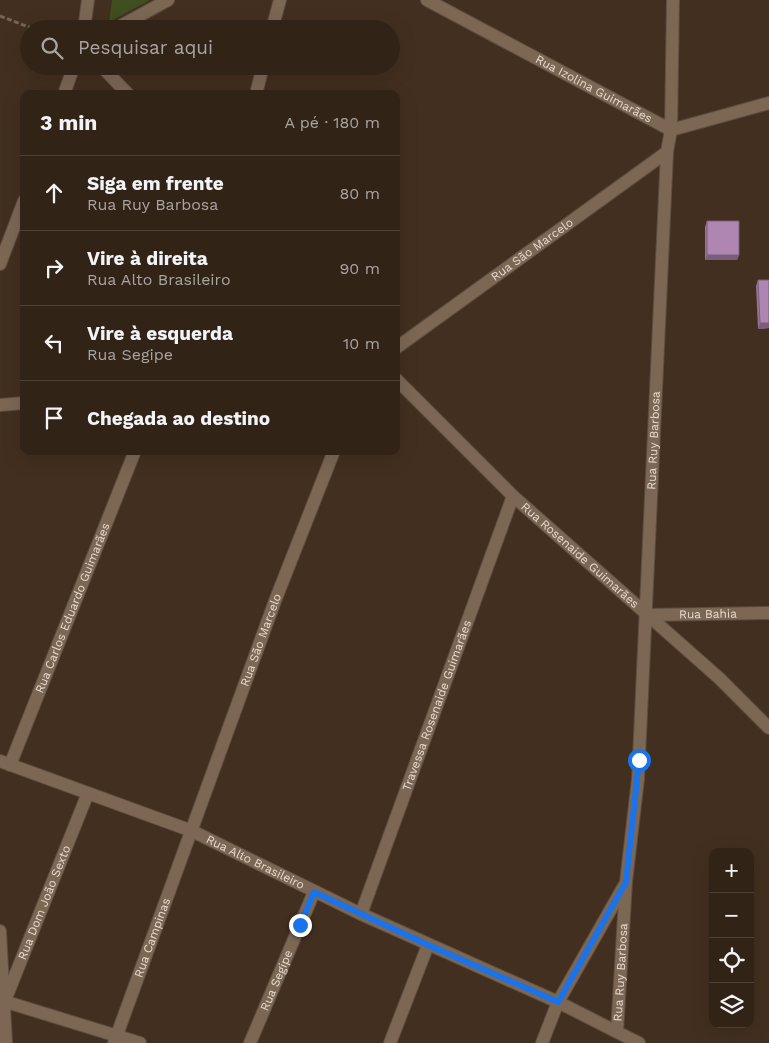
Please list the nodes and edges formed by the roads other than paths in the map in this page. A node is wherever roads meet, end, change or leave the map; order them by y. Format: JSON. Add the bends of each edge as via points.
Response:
{"nodes":[{"id":1,"x":88,"y":0,"type":"edge"},
{"id":2,"x":168,"y":0,"type":"edge"},
{"id":3,"x":280,"y":0,"type":"edge"},
{"id":4,"x":427,"y":0,"type":"edge"},
{"id":5,"x":673,"y":0,"type":"edge"},
{"id":6,"x":85,"y":20,"type":"edge"},
{"id":7,"x":131,"y":20,"type":"edge"},
{"id":8,"x":274,"y":20,"type":"edge"},
{"id":9,"x":71,"y":75,"type":"edge"},
{"id":10,"x":110,"y":75,"type":"edge"},
{"id":11,"x":261,"y":75,"type":"edge"},
{"id":12,"x":65,"y":90,"type":"edge"},
{"id":13,"x":124,"y":90,"type":"edge"},
{"id":14,"x":257,"y":90,"type":"edge"},
{"id":15,"x":769,"y":103,"type":"edge"},
{"id":16,"x":672,"y":130,"type":"junction"},
{"id":17,"x":668,"y":152,"type":"junction"},
{"id":18,"x":20,"y":212,"type":"edge"},
{"id":19,"x":0,"y":264,"type":"edge"},
{"id":20,"x":400,"y":345,"type":"edge"},
{"id":21,"x":400,"y":382,"type":"edge"},
{"id":22,"x":20,"y":403,"type":"edge"},
{"id":23,"x":0,"y":405,"type":"edge"},
{"id":24,"x":133,"y":455,"type":"edge"},
{"id":25,"x":332,"y":455,"type":"edge"},
{"id":26,"x":513,"y":496,"type":"junction"},
{"id":27,"x":769,"y":613,"type":"edge"},
{"id":28,"x":647,"y":615,"type":"junction"},
{"id":29,"x":769,"y":728,"type":"edge"},
{"id":30,"x":5,"y":763,"type":"edge"},
{"id":31,"x":88,"y":793,"type":"junction"},
{"id":32,"x":192,"y":831,"type":"junction"},
{"id":33,"x":626,"y":882,"type":"junction"},
{"id":34,"x":314,"y":892,"type":"junction"},
{"id":35,"x":361,"y":914,"type":"junction"},
{"id":36,"x":0,"y":931,"type":"edge"},
{"id":37,"x":428,"y":945,"type":"junction"},
{"id":38,"x":558,"y":1002,"type":"junction"},
{"id":39,"x":2,"y":1005,"type":"edge"},
{"id":40,"x":616,"y":1032,"type":"junction"},
{"id":41,"x":115,"y":1039,"type":"edge"},
{"id":42,"x":6,"y":1043,"type":"edge"},
{"id":43,"x":140,"y":1043,"type":"edge"},
{"id":44,"x":250,"y":1043,"type":"edge"},
{"id":45,"x":390,"y":1043,"type":"edge"},
{"id":46,"x":542,"y":1043,"type":"edge"},
{"id":47,"x":639,"y":1043,"type":"edge"}],
"edges":[{"from":1,"to":6,"type":"street"},
{"from":2,"to":7,"type":"street"},
{"from":3,"to":8,"type":"street"},
{"from":4,"to":16,"type":"street","name":"Rua Izolina Guimarães"},
{"from":5,"to":16,"type":"street","name":"Rua Ruy Barbosa"},
{"from":9,"to":12,"type":"street"},
{"from":10,"to":13,"type":"street"},
{"from":11,"to":14,"type":"street"},
{"from":15,"to":16,"type":"street"},
{"from":16,"to":17,"type":"street","name":"Rua Ruy Barbosa"},
{"from":17,"to":20,"type":"street","name":"Rua São Marcelo"},
{"from":17,"to":28,"type":"street","name":"Rua Ruy Barbosa"},
{"from":18,"to":19,"type":"street"},
{"from":21,"to":26,"type":"street","name":"Rua Rosenaide Guimarães"},
{"from":22,"to":23,"type":"street"},
{"from":24,"to":30,"type":"street","name":"Rua Carlos Eduardo Guimarães"},
{"from":25,"to":32,"type":"street","name":"Rua São Marcelo","via":[[275,601]]},
{"from":26,"to":28,"type":"street","name":"Rua Rosenaide Guimarães"},
{"from":26,"to":35,"type":"street","name":"Travessa Rosenaide Guimarães"},
{"from":27,"to":28,"type":"street","name":"Rua Bahia"},
{"from":28,"to":29,"type":"street","name":"Rua Rosenaide Guimarães","via":[[719,678]]},
{"from":28,"to":33,"type":"street","name":"Rua Ruy Barbosa","via":[[638,779]]},
{"from":30,"to":31,"type":"street","name":"Rua Alto Brasileiro"},
{"from":31,"to":32,"type":"street","name":"Rua Alto Brasileiro"},
{"from":31,"to":39,"type":"street","name":"Rua Dom João Sexto"},
{"from":32,"to":34,"type":"street","name":"Rua Alto Brasileiro"},
{"from":32,"to":41,"type":"street","name":"Rua Campinas"},
{"from":33,"to":38,"type":"street","name":"Rua Ruy Barbosa"},
{"from":33,"to":40,"type":"street","name":"Rua Ruy Barbosa"},
{"from":34,"to":35,"type":"street","name":"Rua Alto Brasileiro"},
{"from":34,"to":44,"type":"street","name":"Rua Segipe"},
{"from":35,"to":37,"type":"street","name":"Rua Alto Brasileiro"},
{"from":36,"to":39,"type":"street"},
{"from":37,"to":38,"type":"street","name":"Rua Alto Brasileiro"},
{"from":37,"to":45,"type":"street"},
{"from":38,"to":40,"type":"street","name":"Rua Alto Brasileiro"},
{"from":38,"to":46,"type":"street","name":"Rua Ruy Barbosa"},
{"from":39,"to":41,"type":"street"},
{"from":39,"to":42,"type":"street"},
{"from":40,"to":47,"type":"street","name":"Rua Alto Brasileiro"},
{"from":41,"to":43,"type":"street"}]}
